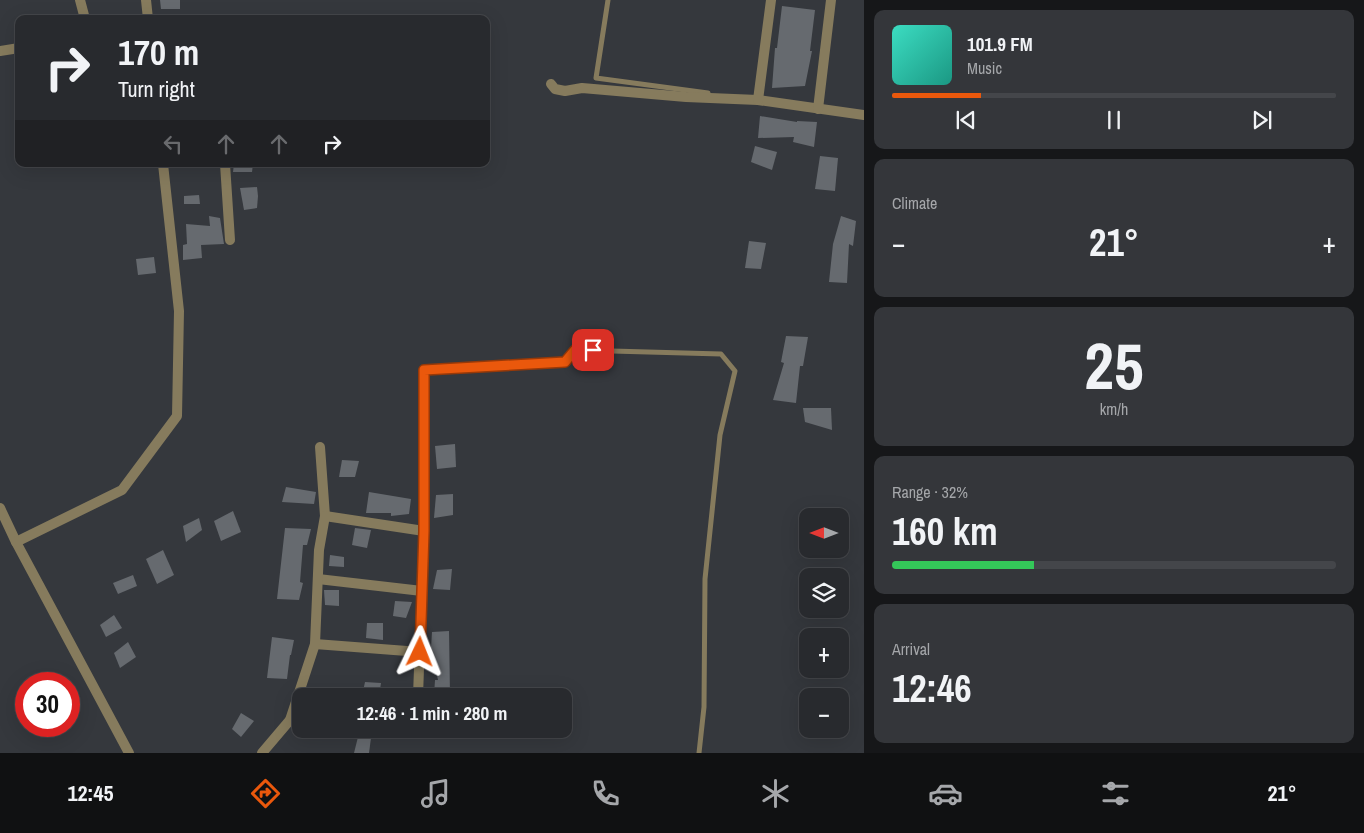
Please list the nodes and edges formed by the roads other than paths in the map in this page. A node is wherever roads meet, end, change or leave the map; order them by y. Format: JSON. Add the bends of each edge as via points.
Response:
{"nodes":[{"id":1,"x":80,"y":0,"type":"edge"},
{"id":2,"x":146,"y":0,"type":"edge"},
{"id":3,"x":608,"y":0,"type":"edge"},
{"id":4,"x":771,"y":0,"type":"edge"},
{"id":5,"x":831,"y":0,"type":"edge"},
{"id":6,"x":84,"y":15,"type":"edge"},
{"id":7,"x":148,"y":15,"type":"edge"},
{"id":8,"x":15,"y":49,"type":"edge"},
{"id":9,"x":0,"y":51,"type":"edge"},
{"id":10,"x":551,"y":84,"type":"dead end"},
{"id":11,"x":758,"y":100,"type":"junction"},
{"id":12,"x":818,"y":109,"type":"junction"},
{"id":13,"x":864,"y":115,"type":"edge"},
{"id":14,"x":163,"y":167,"type":"edge"},
{"id":15,"x":225,"y":167,"type":"edge"},
{"id":16,"x":230,"y":240,"type":"dead end"},
{"id":17,"x":424,"y":370,"type":"joint"},
{"id":18,"x":320,"y":447,"type":"dead end"},
{"id":19,"x":0,"y":508,"type":"edge"},
{"id":20,"x":325,"y":516,"type":"junction"},
{"id":21,"x":424,"y":531,"type":"junction"},
{"id":22,"x":16,"y":542,"type":"junction"},
{"id":23,"x":318,"y":580,"type":"junction"},
{"id":24,"x":422,"y":590,"type":"junction"},
{"id":25,"x":315,"y":644,"type":"junction"},
{"id":26,"x":420,"y":652,"type":"junction"},
{"id":27,"x":418,"y":688,"type":"edge"},
{"id":28,"x":290,"y":720,"type":"joint"},
{"id":29,"x":129,"y":753,"type":"edge"},
{"id":30,"x":262,"y":753,"type":"edge"},
{"id":31,"x":699,"y":753,"type":"edge"}],
"edges":[{"from":1,"to":6,"type":"street"},
{"from":2,"to":7,"type":"street"},
{"from":3,"to":11,"type":"lane","via":[[596,78]]},
{"from":4,"to":11,"type":"street"},
{"from":5,"to":12,"type":"street"},
{"from":8,"to":9,"type":"street"},
{"from":10,"to":11,"type":"street","via":[[564,92],[582,88]]},
{"from":11,"to":12,"type":"street"},
{"from":12,"to":13,"type":"street"},
{"from":14,"to":22,"type":"street","via":[[179,310],[177,416],[122,490]]},
{"from":15,"to":16,"type":"street"},
{"from":17,"to":21,"type":"street"},
{"from":17,"to":31,"type":"lane","via":[[565,362],[575,350],[721,354],[735,371],[720,435],[705,579],[704,707]]},
{"from":18,"to":20,"type":"street"},
{"from":19,"to":22,"type":"street"},
{"from":20,"to":21,"type":"street"},
{"from":20,"to":23,"type":"street"},
{"from":21,"to":24,"type":"street"},
{"from":22,"to":29,"type":"street"},
{"from":23,"to":24,"type":"street"},
{"from":23,"to":25,"type":"street"},
{"from":24,"to":26,"type":"street"},
{"from":25,"to":26,"type":"street"},
{"from":25,"to":28,"type":"street"},
{"from":26,"to":27,"type":"street"},
{"from":28,"to":30,"type":"street"}]}
